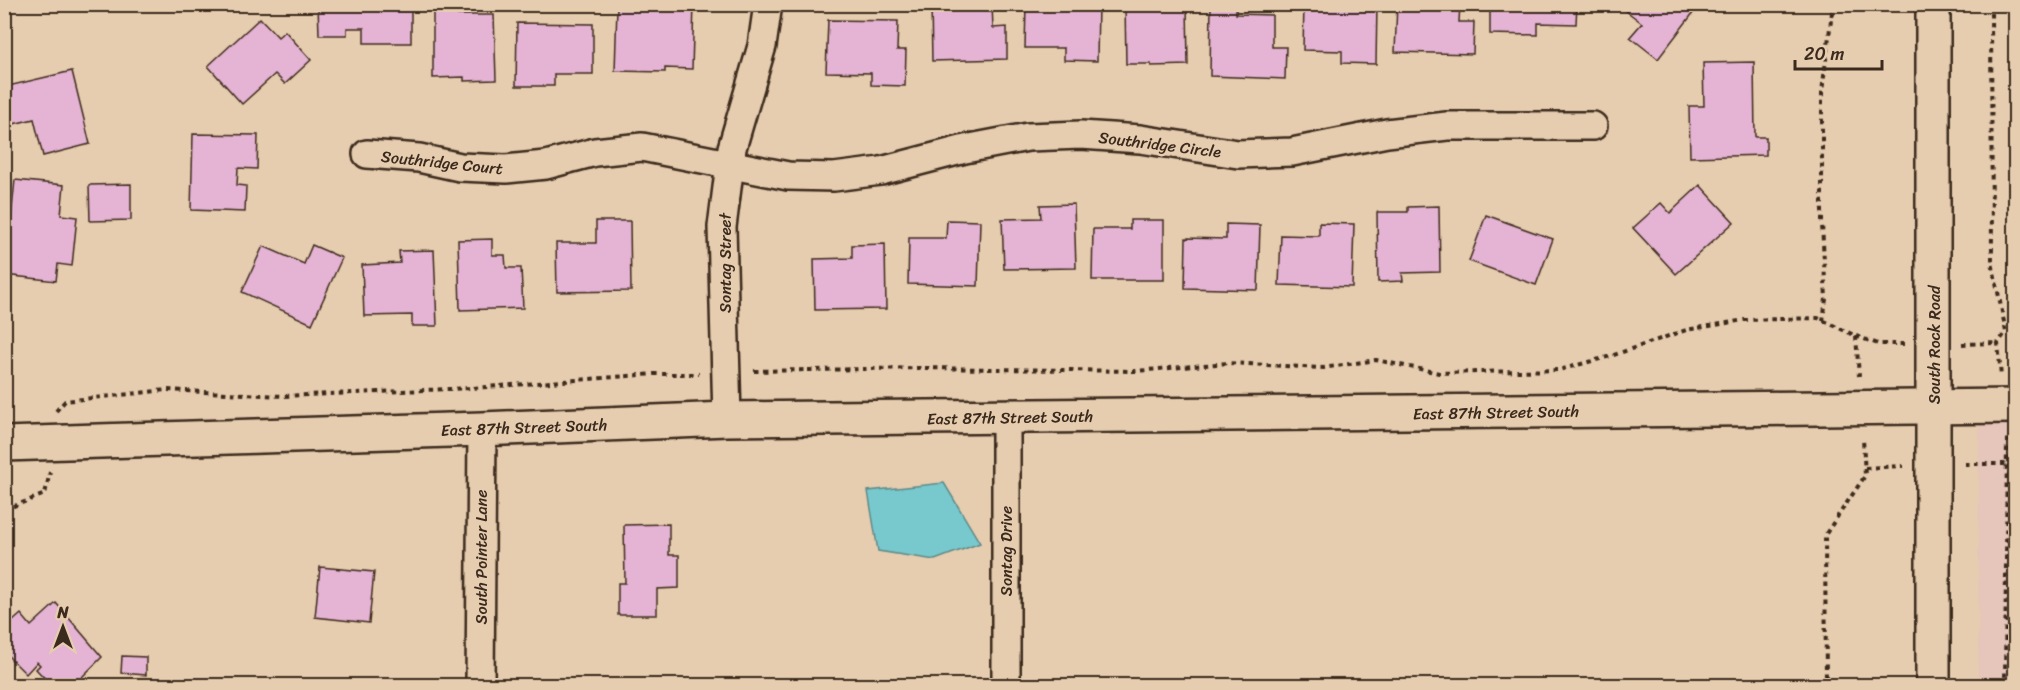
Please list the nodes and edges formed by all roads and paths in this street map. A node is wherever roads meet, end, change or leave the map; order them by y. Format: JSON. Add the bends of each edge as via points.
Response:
{"nodes":[{"id":1,"x":768,"y":4,"type":"edge"},
{"id":2,"x":1833,"y":4,"type":"edge"},
{"id":3,"x":1933,"y":4,"type":"edge"},
{"id":4,"x":1991,"y":4,"type":"edge"},
{"id":5,"x":1593,"y":126,"type":"dead end"},
{"id":6,"x":368,"y":154,"type":"dead end"},
{"id":7,"x":729,"y":165,"type":"junction"},
{"id":8,"x":1823,"y":321,"type":"junction"},
{"id":9,"x":1856,"y":336,"type":"junction"},
{"id":10,"x":1998,"y":343,"type":"dead end"},
{"id":11,"x":1878,"y":344,"type":"dead end"},
{"id":12,"x":1858,"y":359,"type":"dead end"},
{"id":13,"x":726,"y":373,"type":"junction"},
{"id":14,"x":1935,"y":407,"type":"junction"},
{"id":15,"x":1006,"y":416,"type":"junction"},
{"id":16,"x":2011,"y":418,"type":"edge"},
{"id":17,"x":728,"y":419,"type":"junction"},
{"id":18,"x":482,"y":429,"type":"junction"},
{"id":19,"x":56,"y":442,"type":"junction"},
{"id":20,"x":1863,"y":442,"type":"dead end"},
{"id":21,"x":4,"y":444,"type":"edge"},
{"id":22,"x":4,"y":507,"type":"edge"},
{"id":23,"x":480,"y":686,"type":"edge"},
{"id":24,"x":1006,"y":686,"type":"edge"},
{"id":25,"x":1826,"y":686,"type":"edge"},
{"id":26,"x":1934,"y":686,"type":"edge"},
{"id":27,"x":2006,"y":686,"type":"edge"}],
"edges":[{"from":1,"to":7,"type":"street","name":"Sontag Street","via":[[762,46]]},
{"from":2,"to":8,"type":"path","via":[[1822,92],[1826,299]]},
{"from":3,"to":14,"type":"street","name":"South Rock Road"},
{"from":4,"to":10,"type":"path","via":[[1992,262],[2006,332]]},
{"from":5,"to":7,"type":"street","name":"Southridge Circle","via":[[1447,126],[1387,133],[1292,152],[1238,154],[1140,139],[1028,137],[965,148],[881,171],[834,177],[788,176]]},
{"from":6,"to":7,"type":"street","name":"Southridge Court","via":[[506,169],[642,147]]},
{"from":7,"to":13,"type":"street","name":"Sontag Street","via":[[722,227]]},
{"from":8,"to":9,"type":"path"},
{"from":8,"to":13,"type":"path","via":[[1744,320],[1686,330],[1559,370],[1439,373],[1376,360],[1323,368],[1228,363],[1136,371],[911,368]]},
{"from":9,"to":11,"type":"path"},
{"from":9,"to":12,"type":"path"},
{"from":13,"to":17,"type":"street","name":"Sontag Street"},
{"from":13,"to":19,"type":"path","via":[[284,396],[167,390],[65,401],[56,409]]},
{"from":14,"to":15,"type":"street","name":"East 87th Street South"},
{"from":14,"to":16,"type":"street","name":"East 87th Street South"},
{"from":14,"to":26,"type":"street","name":"South Rock Road"},
{"from":15,"to":17,"type":"street","name":"East 87th Street South"},
{"from":15,"to":24,"type":"street","name":"Sontag Drive"},
{"from":16,"to":27,"type":"path"},
{"from":17,"to":18,"type":"street","name":"East 87th Street South"},
{"from":18,"to":19,"type":"street","name":"East 87th Street South"},
{"from":18,"to":23,"type":"street","name":"South Pointer Lane"},
{"from":19,"to":21,"type":"street","name":"East 87th Street South"},
{"from":19,"to":22,"type":"path","via":[[45,494]]},
{"from":20,"to":25,"type":"path","via":[[1865,476],[1825,535]]}]}
